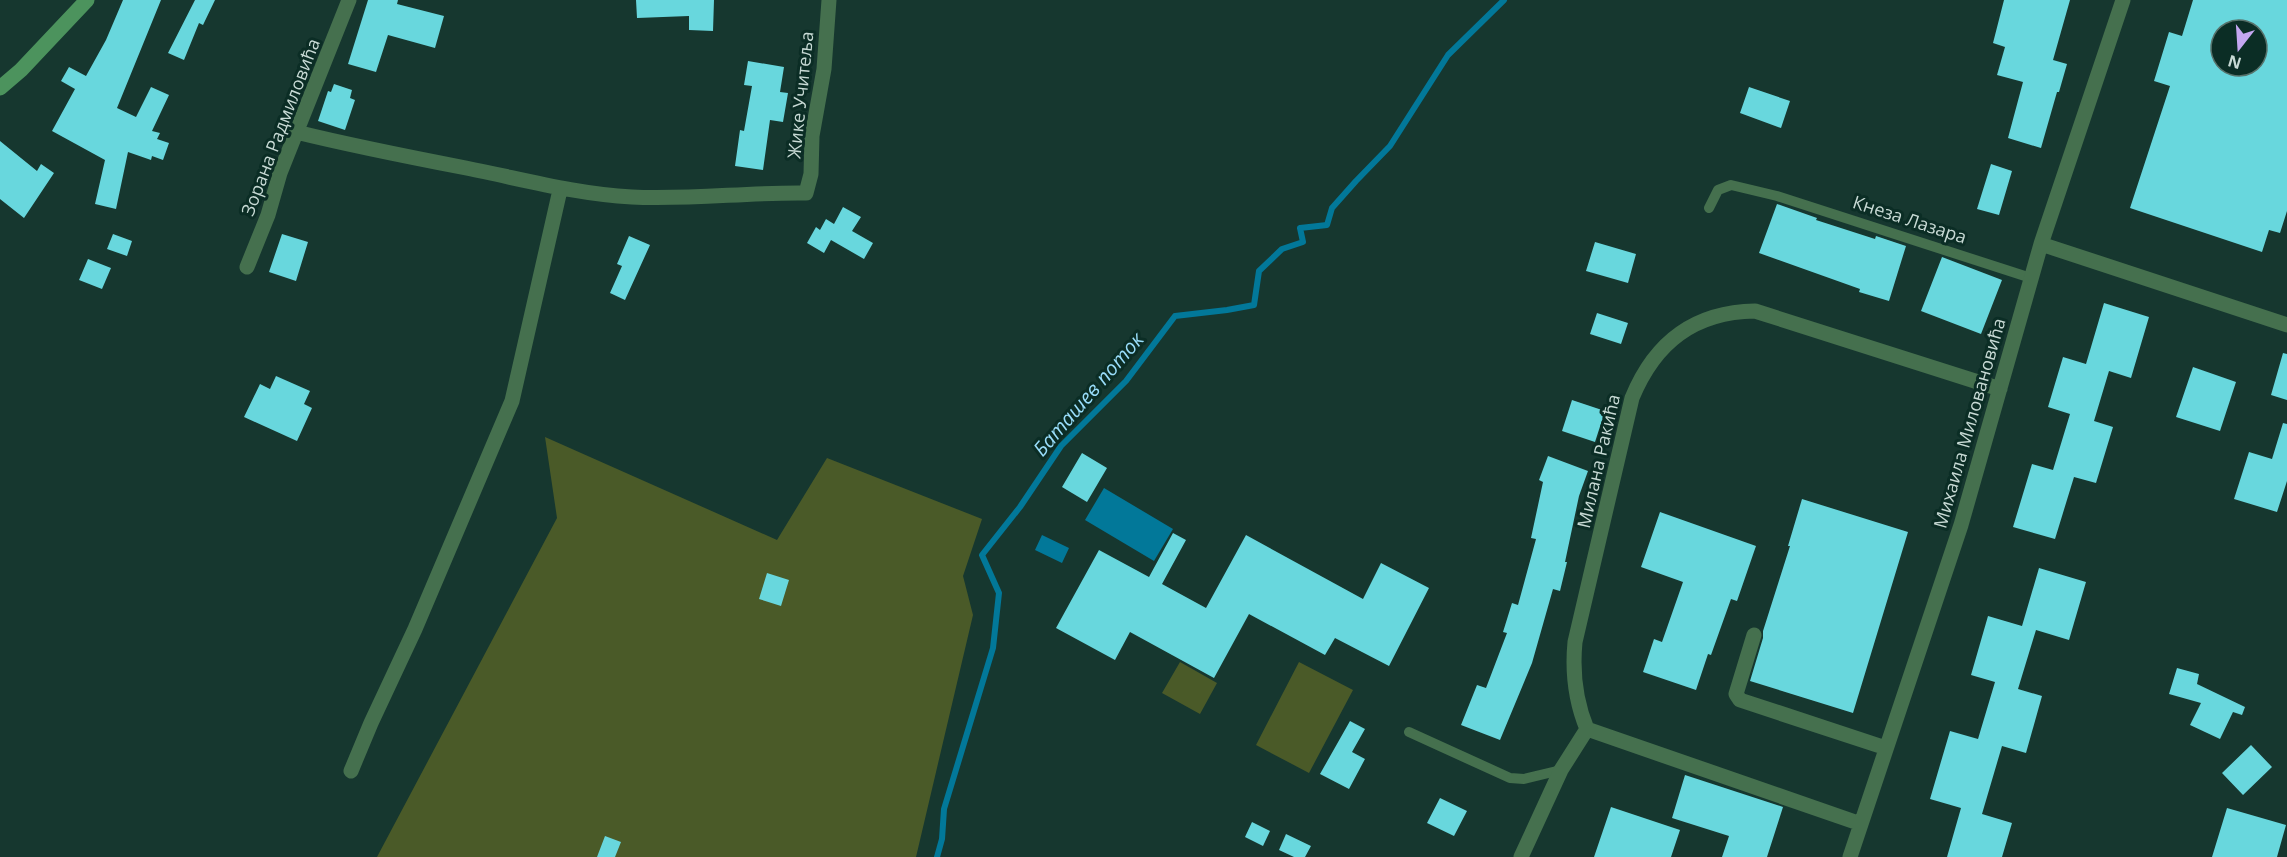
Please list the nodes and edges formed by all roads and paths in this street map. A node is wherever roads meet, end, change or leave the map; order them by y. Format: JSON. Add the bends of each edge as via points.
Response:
{"nodes":[{"id":1,"x":87,"y":0,"type":"edge"},
{"id":2,"x":349,"y":0,"type":"edge"},
{"id":3,"x":829,"y":0,"type":"edge"},
{"id":4,"x":2123,"y":0,"type":"edge"},
{"id":5,"x":0,"y":88,"type":"edge"},
{"id":6,"x":296,"y":132,"type":"junction"},
{"id":7,"x":560,"y":190,"type":"junction"},
{"id":8,"x":1709,"y":208,"type":"dead end"},
{"id":9,"x":2041,"y":244,"type":"junction"},
{"id":10,"x":247,"y":267,"type":"dead end"},
{"id":11,"x":2031,"y":278,"type":"junction"},
{"id":12,"x":2287,"y":325,"type":"edge"},
{"id":13,"x":2000,"y":389,"type":"junction"},
{"id":14,"x":1754,"y":635,"type":"dead end"},
{"id":15,"x":1587,"y":729,"type":"junction"},
{"id":16,"x":1408,"y":732,"type":"dead end"},
{"id":17,"x":1887,"y":748,"type":"junction"},
{"id":18,"x":1561,"y":770,"type":"junction"},
{"id":19,"x":351,"y":771,"type":"dead end"},
{"id":20,"x":1862,"y":824,"type":"junction"},
{"id":21,"x":1521,"y":857,"type":"edge"},
{"id":22,"x":1850,"y":857,"type":"edge"}],
"edges":[{"from":1,"to":5,"type":"street"},
{"from":2,"to":6,"type":"street","name":"Зорана Радмиловића"},
{"from":3,"to":7,"type":"street","name":"Жике Учитеља","via":[[824,69],[806,193],[633,197]]},
{"from":4,"to":9,"type":"street","name":"Михаила Миловановића"},
{"from":6,"to":7,"type":"street"},
{"from":6,"to":10,"type":"street","name":"Зорана Радмиловића"},
{"from":7,"to":19,"type":"street","via":[[512,401]]},
{"from":8,"to":11,"type":"lane","name":"Кнеза Лазара","via":[[1714,194],[1726,185],[1777,196]]},
{"from":9,"to":11,"type":"street","name":"Михаила Миловановића"},
{"from":9,"to":12,"type":"street"},
{"from":11,"to":13,"type":"street","name":"Михаила Миловановића"},
{"from":13,"to":15,"type":"street","name":"Милана Ракића","via":[[1755,311],[1712,317],[1674,338],[1650,363],[1632,398],[1575,642],[1574,680]]},
{"from":13,"to":17,"type":"street","name":"Михаила Миловановића"},
{"from":14,"to":17,"type":"street","via":[[1736,694],[1740,700]]},
{"from":15,"to":18,"type":"street"},
{"from":15,"to":20,"type":"street"},
{"from":16,"to":18,"type":"lane","via":[[1510,778],[1524,779]]},
{"from":17,"to":20,"type":"street","name":"Михаила Миловановића"},
{"from":18,"to":21,"type":"street"},
{"from":20,"to":22,"type":"street","name":"Михаила Миловановића"}]}
